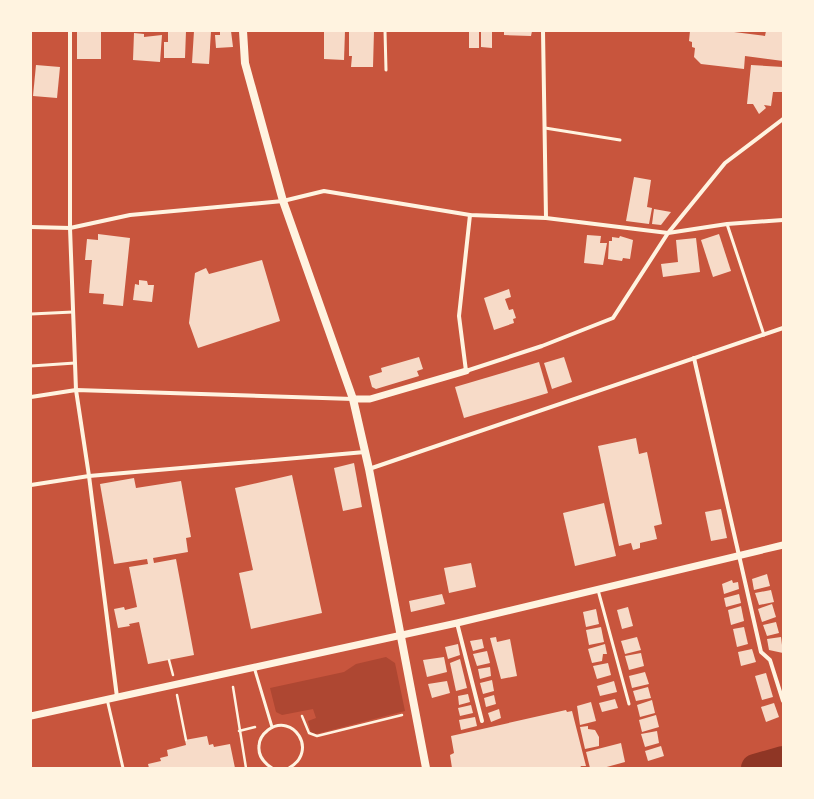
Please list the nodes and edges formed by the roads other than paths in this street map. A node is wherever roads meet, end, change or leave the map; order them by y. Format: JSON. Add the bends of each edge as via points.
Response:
{"nodes":[{"id":1,"x":70,"y":31,"type":"edge"},
{"id":2,"x":243,"y":31,"type":"edge"},
{"id":3,"x":386,"y":31,"type":"edge"},
{"id":4,"x":543,"y":31,"type":"edge"},
{"id":5,"x":386,"y":70,"type":"dead end"},
{"id":6,"x":783,"y":119,"type":"edge"},
{"id":7,"x":546,"y":128,"type":"junction"},
{"id":8,"x":620,"y":140,"type":"dead end"},
{"id":9,"x":283,"y":201,"type":"junction"},
{"id":10,"x":470,"y":215,"type":"junction"},
{"id":11,"x":546,"y":218,"type":"junction"},
{"id":12,"x":783,"y":220,"type":"edge"},
{"id":13,"x":726,"y":224,"type":"junction"},
{"id":14,"x":31,"y":227,"type":"edge"},
{"id":15,"x":70,"y":228,"type":"junction"},
{"id":16,"x":668,"y":233,"type":"junction"},
{"id":17,"x":73,"y":312,"type":"junction"},
{"id":18,"x":31,"y":314,"type":"edge"},
{"id":19,"x":783,"y":328,"type":"edge"},
{"id":20,"x":764,"y":335,"type":"junction"},
{"id":21,"x":694,"y":358,"type":"junction"},
{"id":22,"x":75,"y":363,"type":"junction"},
{"id":23,"x":31,"y":366,"type":"edge"},
{"id":24,"x":466,"y":371,"type":"junction"},
{"id":25,"x":76,"y":390,"type":"junction"},
{"id":26,"x":31,"y":397,"type":"edge"},
{"id":27,"x":353,"y":399,"type":"junction"},
{"id":28,"x":366,"y":452,"type":"junction"},
{"id":29,"x":369,"y":470,"type":"junction"},
{"id":30,"x":90,"y":476,"type":"junction"},
{"id":31,"x":31,"y":486,"type":"edge"},
{"id":32,"x":783,"y":545,"type":"edge"},
{"id":33,"x":739,"y":557,"type":"junction"},
{"id":34,"x":598,"y":590,"type":"junction"},
{"id":35,"x":457,"y":623,"type":"junction"},
{"id":36,"x":400,"y":636,"type":"junction"},
{"id":37,"x":254,"y":667,"type":"junction"},
{"id":38,"x":117,"y":697,"type":"junction"},
{"id":39,"x":106,"y":699,"type":"junction"},
{"id":40,"x":783,"y":701,"type":"edge"},
{"id":41,"x":629,"y":704,"type":"dead end"},
{"id":42,"x":31,"y":716,"type":"edge"},
{"id":43,"x":482,"y":721,"type":"dead end"},
{"id":44,"x":272,"y":727,"type":"junction"},
{"id":45,"x":123,"y":768,"type":"edge"},
{"id":46,"x":272,"y":768,"type":"edge"},
{"id":47,"x":289,"y":768,"type":"edge"},
{"id":48,"x":426,"y":768,"type":"edge"}],
"edges":[{"from":1,"to":15,"type":"street"},
{"from":2,"to":9,"type":"main road","via":[[245,63]]},
{"from":3,"to":5,"type":"lane"},
{"from":4,"to":7,"type":"street"},
{"from":6,"to":16,"type":"street","via":[[725,163]]},
{"from":7,"to":8,"type":"lane"},
{"from":7,"to":11,"type":"street"},
{"from":9,"to":10,"type":"street","via":[[324,191]]},
{"from":9,"to":15,"type":"street","via":[[130,216]]},
{"from":9,"to":27,"type":"main road"},
{"from":10,"to":11,"type":"street"},
{"from":10,"to":24,"type":"street","via":[[458,316]]},
{"from":11,"to":16,"type":"street"},
{"from":12,"to":13,"type":"street"},
{"from":13,"to":16,"type":"street"},
{"from":13,"to":20,"type":"lane"},
{"from":14,"to":15,"type":"street"},
{"from":15,"to":17,"type":"street"},
{"from":16,"to":24,"type":"street","via":[[613,318],[542,346]]},
{"from":17,"to":18,"type":"lane"},
{"from":17,"to":22,"type":"street"},
{"from":19,"to":20,"type":"street"},
{"from":20,"to":21,"type":"street"},
{"from":21,"to":29,"type":"street"},
{"from":21,"to":33,"type":"street"},
{"from":22,"to":23,"type":"lane"},
{"from":22,"to":25,"type":"street"},
{"from":24,"to":27,"type":"street","via":[[370,399]]},
{"from":25,"to":26,"type":"street"},
{"from":25,"to":27,"type":"street"},
{"from":25,"to":30,"type":"street"},
{"from":27,"to":28,"type":"main road"},
{"from":28,"to":29,"type":"main road"},
{"from":28,"to":30,"type":"street"},
{"from":29,"to":36,"type":"main road"},
{"from":30,"to":31,"type":"street"},
{"from":30,"to":38,"type":"street"},
{"from":32,"to":33,"type":"street"},
{"from":33,"to":34,"type":"street"},
{"from":33,"to":40,"type":"street","via":[[761,652],[770,660]]},
{"from":34,"to":35,"type":"street"},
{"from":34,"to":41,"type":"lane"},
{"from":35,"to":36,"type":"street"},
{"from":35,"to":43,"type":"street"},
{"from":36,"to":37,"type":"street"},
{"from":36,"to":48,"type":"main road"},
{"from":37,"to":38,"type":"street"},
{"from":37,"to":44,"type":"lane"},
{"from":38,"to":39,"type":"street"},
{"from":39,"to":42,"type":"street"},
{"from":39,"to":45,"type":"lane"},
{"from":44,"to":46,"type":"lane","via":[[261,737],[258,744],[262,759]]},
{"from":44,"to":47,"type":"lane","via":[[286,726],[301,739],[303,746],[299,759]]}]}
